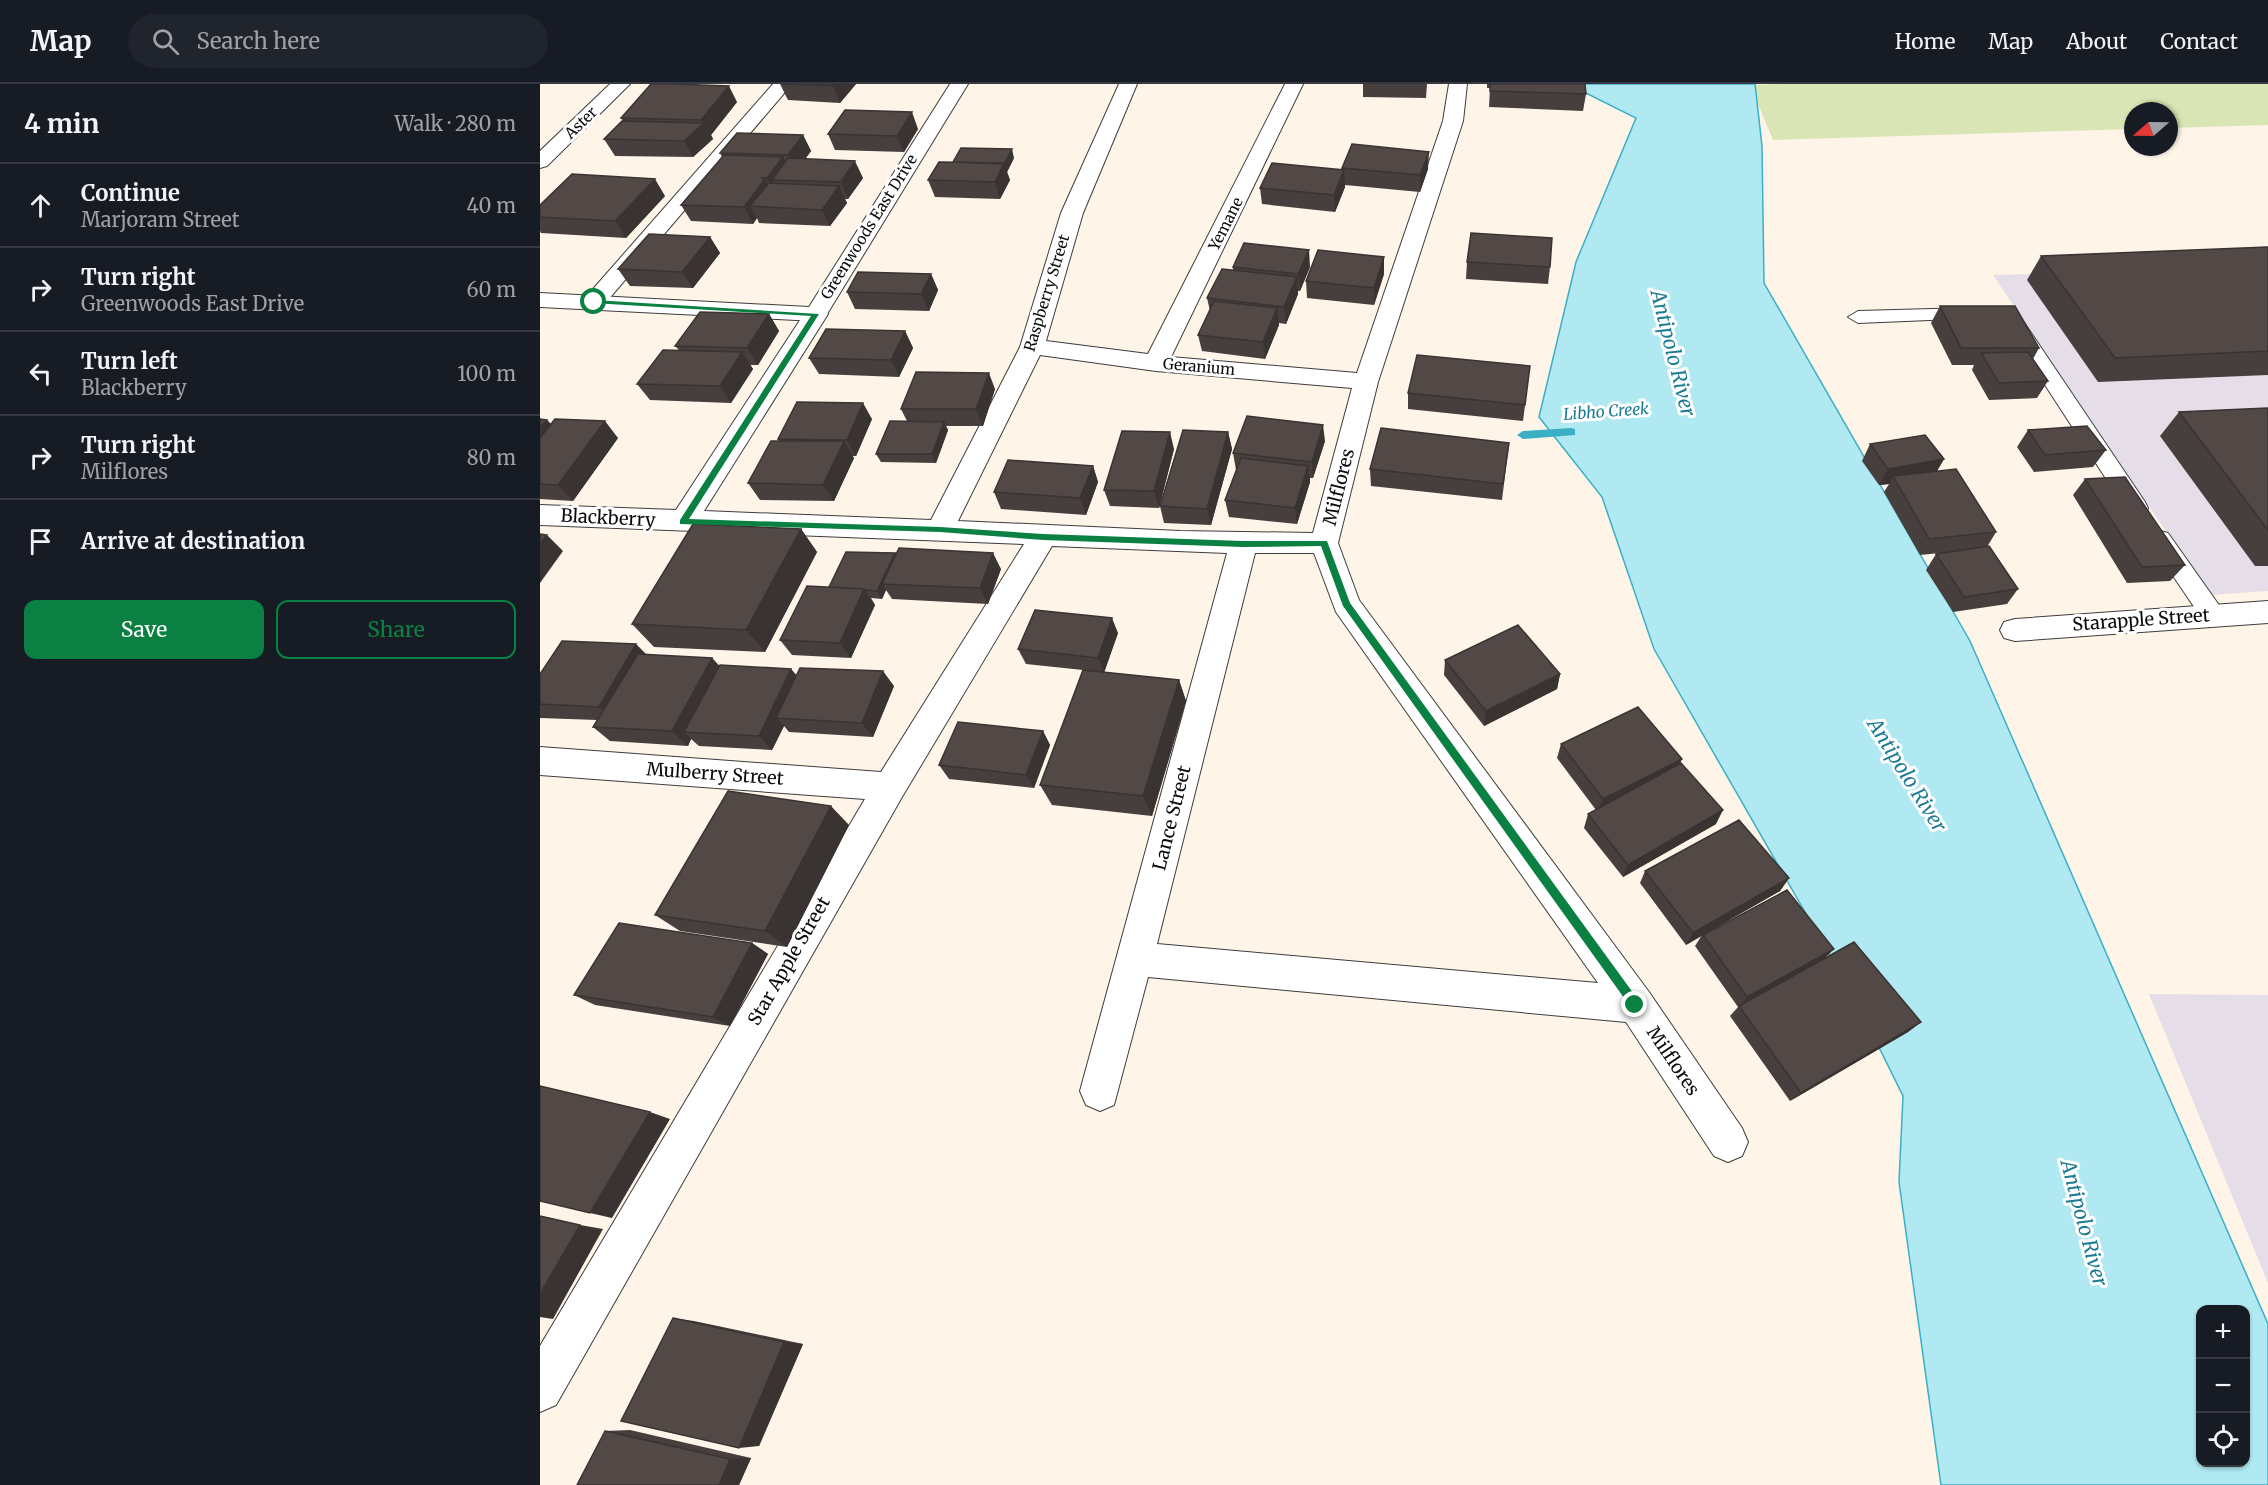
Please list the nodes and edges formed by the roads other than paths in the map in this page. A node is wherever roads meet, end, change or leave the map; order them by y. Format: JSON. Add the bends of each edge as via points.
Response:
{"nodes":[{"id":1,"x":621,"y":84,"type":"edge"},
{"id":2,"x":783,"y":84,"type":"edge"},
{"id":3,"x":958,"y":84,"type":"edge"},
{"id":4,"x":1128,"y":84,"type":"edge"},
{"id":5,"x":1294,"y":84,"type":"edge"},
{"id":6,"x":1458,"y":84,"type":"edge"},
{"id":7,"x":540,"y":162,"type":"edge"},
{"id":8,"x":540,"y":300,"type":"edge"},
{"id":9,"x":594,"y":302,"type":"junction"},
{"id":10,"x":816,"y":314,"type":"junction"},
{"id":11,"x":1858,"y":317,"type":"dead end"},
{"id":12,"x":1032,"y":347,"type":"junction"},
{"id":13,"x":1156,"y":363,"type":"junction"},
{"id":14,"x":1366,"y":382,"type":"junction"},
{"id":15,"x":540,"y":515,"type":"edge"},
{"id":16,"x":683,"y":522,"type":"junction"},
{"id":17,"x":940,"y":530,"type":"junction"},
{"id":18,"x":1043,"y":537,"type":"junction"},
{"id":19,"x":1324,"y":543,"type":"junction"},
{"id":20,"x":1243,"y":544,"type":"junction"},
{"id":21,"x":2268,"y":612,"type":"edge"},
{"id":22,"x":2212,"y":614,"type":"junction"},
{"id":23,"x":2015,"y":630,"type":"dead end"},
{"id":24,"x":542,"y":764,"type":"edge"},
{"id":25,"x":890,"y":787,"type":"junction"},
{"id":26,"x":1136,"y":959,"type":"junction"},
{"id":27,"x":1635,"y":1005,"type":"junction"},
{"id":28,"x":1100,"y":1091,"type":"dead end"},
{"id":29,"x":1728,"y":1142,"type":"dead end"},
{"id":30,"x":540,"y":1389,"type":"edge"}],
"edges":[{"from":1,"to":7,"type":"street","name":"Aster"},
{"from":2,"to":9,"type":"street"},
{"from":3,"to":10,"type":"street","name":"Greenwoods East Drive"},
{"from":4,"to":12,"type":"street","name":"Raspberry Street","via":[[1072,213]]},
{"from":5,"to":13,"type":"street","name":"Yemane"},
{"from":6,"to":14,"type":"street","name":"Milflores","via":[[1453,121]]},
{"from":8,"to":9,"type":"street"},
{"from":9,"to":10,"type":"street"},
{"from":10,"to":16,"type":"street","name":"Greenwoods East Drive"},
{"from":11,"to":22,"type":"lane","via":[[1992,314],[2014,321],[2076,421]]},
{"from":12,"to":13,"type":"street","name":"Geranium"},
{"from":12,"to":17,"type":"street","name":"Raspberry Street"},
{"from":13,"to":14,"type":"street","name":"Geranium"},
{"from":14,"to":19,"type":"street","name":"Milflores"},
{"from":15,"to":16,"type":"street","name":"Blackberry"},
{"from":16,"to":17,"type":"street","name":"Blackberry"},
{"from":17,"to":18,"type":"street","name":"Blackberry"},
{"from":18,"to":20,"type":"street","name":"Blackberry"},
{"from":18,"to":25,"type":"street","name":"Star Apple Street"},
{"from":19,"to":20,"type":"street","name":"Blackberry"},
{"from":19,"to":27,"type":"street","name":"Milflores","via":[[1346,604]]},
{"from":20,"to":26,"type":"street","name":"Lance Street"},
{"from":21,"to":22,"type":"street","name":"Starapple Street"},
{"from":22,"to":23,"type":"street","name":"Starapple Street"},
{"from":24,"to":25,"type":"street","name":"Mulberry Street"},
{"from":25,"to":30,"type":"street","name":"Star Apple Street"},
{"from":26,"to":27,"type":"street"},
{"from":26,"to":28,"type":"street","name":"Lance Street"},
{"from":27,"to":29,"type":"street","name":"Milflores"}]}
